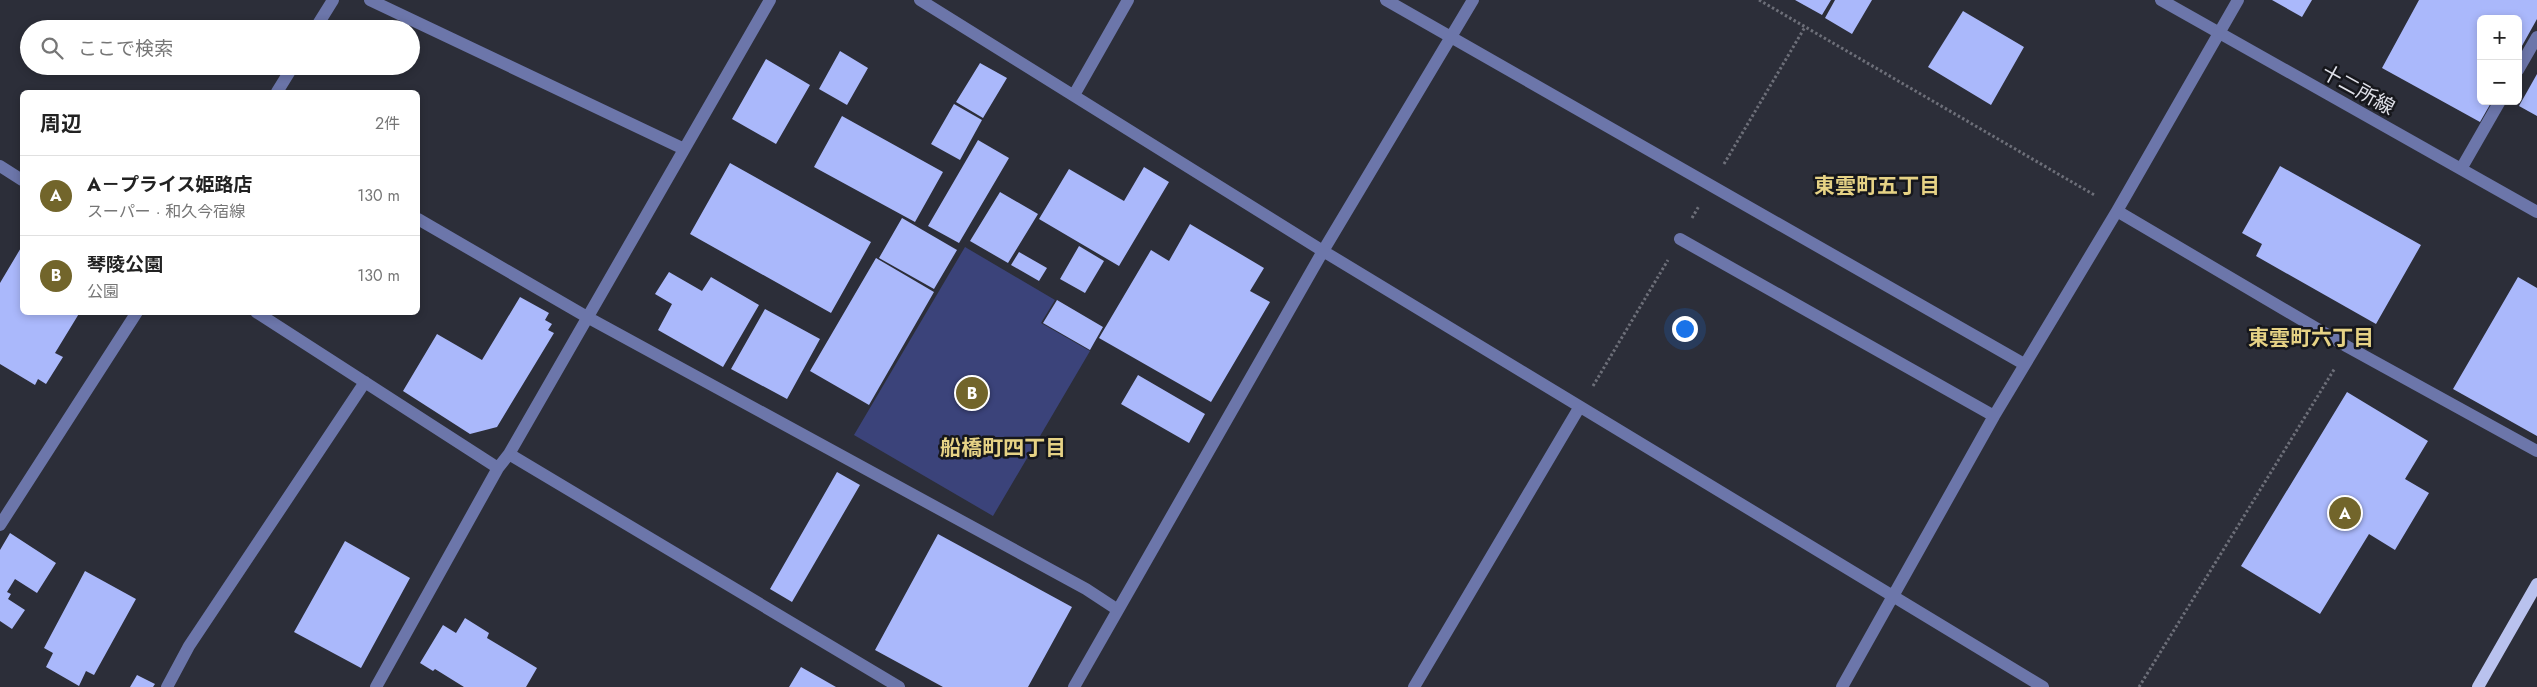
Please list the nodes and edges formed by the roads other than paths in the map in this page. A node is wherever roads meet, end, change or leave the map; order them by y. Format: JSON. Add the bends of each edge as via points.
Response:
{"nodes":[{"id":1,"x":333,"y":0,"type":"edge"},
{"id":2,"x":370,"y":0,"type":"edge"},
{"id":3,"x":770,"y":0,"type":"edge"},
{"id":4,"x":920,"y":0,"type":"edge"},
{"id":5,"x":1128,"y":0,"type":"edge"},
{"id":6,"x":1386,"y":0,"type":"edge"},
{"id":7,"x":1473,"y":0,"type":"edge"},
{"id":8,"x":2161,"y":0,"type":"edge"},
{"id":9,"x":2238,"y":0,"type":"edge"},
{"id":10,"x":321,"y":20,"type":"edge"},
{"id":11,"x":412,"y":20,"type":"edge"},
{"id":12,"x":420,"y":24,"type":"edge"},
{"id":13,"x":2218,"y":32,"type":"junction"},
{"id":14,"x":1451,"y":37,"type":"junction"},
{"id":15,"x":2537,"y":37,"type":"edge"},
{"id":16,"x":2522,"y":63,"type":"edge"},
{"id":17,"x":287,"y":75,"type":"edge"},
{"id":18,"x":278,"y":90,"type":"edge"},
{"id":19,"x":1074,"y":95,"type":"junction"},
{"id":20,"x":2498,"y":105,"type":"edge"},
{"id":21,"x":684,"y":149,"type":"junction"},
{"id":22,"x":0,"y":166,"type":"edge"},
{"id":23,"x":2461,"y":169,"type":"junction"},
{"id":24,"x":20,"y":179,"type":"edge"},
{"id":25,"x":2118,"y":211,"type":"junction"},
{"id":26,"x":2537,"y":212,"type":"edge"},
{"id":27,"x":420,"y":220,"type":"edge"},
{"id":28,"x":1680,"y":239,"type":"dead end"},
{"id":29,"x":1323,"y":251,"type":"junction"},
{"id":30,"x":136,"y":315,"type":"edge"},
{"id":31,"x":261,"y":315,"type":"edge"},
{"id":32,"x":587,"y":317,"type":"junction"},
{"id":33,"x":2024,"y":364,"type":"junction"},
{"id":34,"x":365,"y":382,"type":"junction"},
{"id":35,"x":1579,"y":408,"type":"junction"},
{"id":36,"x":1994,"y":416,"type":"junction"},
{"id":37,"x":2537,"y":451,"type":"edge"},
{"id":38,"x":509,"y":454,"type":"junction"},
{"id":39,"x":498,"y":468,"type":"junction"},
{"id":40,"x":0,"y":525,"type":"edge"},
{"id":41,"x":2537,"y":584,"type":"edge"},
{"id":42,"x":1894,"y":596,"type":"junction"},
{"id":43,"x":1118,"y":610,"type":"junction"},
{"id":44,"x":167,"y":687,"type":"edge"},
{"id":45,"x":376,"y":687,"type":"edge"},
{"id":46,"x":898,"y":687,"type":"edge"},
{"id":47,"x":1074,"y":687,"type":"edge"},
{"id":48,"x":1414,"y":687,"type":"edge"},
{"id":49,"x":1842,"y":687,"type":"edge"},
{"id":50,"x":2043,"y":687,"type":"edge"},
{"id":51,"x":2478,"y":687,"type":"edge"}],
"edges":[{"from":1,"to":10,"type":"street"},
{"from":2,"to":11,"type":"street"},
{"from":3,"to":21,"type":"street"},
{"from":4,"to":19,"type":"street"},
{"from":5,"to":19,"type":"street"},
{"from":6,"to":14,"type":"street"},
{"from":7,"to":14,"type":"street"},
{"from":8,"to":13,"type":"street","name":"十二所線"},
{"from":9,"to":13,"type":"street"},
{"from":12,"to":21,"type":"street"},
{"from":13,"to":23,"type":"street","name":"十二所線"},
{"from":13,"to":25,"type":"street"},
{"from":14,"to":29,"type":"street"},
{"from":14,"to":33,"type":"street"},
{"from":15,"to":16,"type":"street"},
{"from":17,"to":18,"type":"street"},
{"from":19,"to":29,"type":"street"},
{"from":20,"to":23,"type":"street"},
{"from":21,"to":32,"type":"street"},
{"from":22,"to":24,"type":"street"},
{"from":23,"to":26,"type":"street","name":"十二所線"},
{"from":25,"to":33,"type":"street"},
{"from":25,"to":37,"type":"street","via":[[2348,347]]},
{"from":27,"to":32,"type":"street"},
{"from":28,"to":36,"type":"street"},
{"from":29,"to":35,"type":"street"},
{"from":29,"to":43,"type":"street"},
{"from":30,"to":40,"type":"street"},
{"from":31,"to":34,"type":"street"},
{"from":32,"to":38,"type":"street"},
{"from":32,"to":43,"type":"street","via":[[1086,589]]},
{"from":33,"to":36,"type":"street"},
{"from":34,"to":39,"type":"street"},
{"from":34,"to":44,"type":"street","via":[[189,646]]},
{"from":35,"to":42,"type":"street"},
{"from":35,"to":48,"type":"street"},
{"from":36,"to":42,"type":"street"},
{"from":38,"to":39,"type":"street"},
{"from":38,"to":46,"type":"street"},
{"from":39,"to":45,"type":"street"},
{"from":41,"to":51,"type":"main road"},
{"from":42,"to":49,"type":"street"},
{"from":42,"to":50,"type":"street"},
{"from":43,"to":47,"type":"street"}]}
